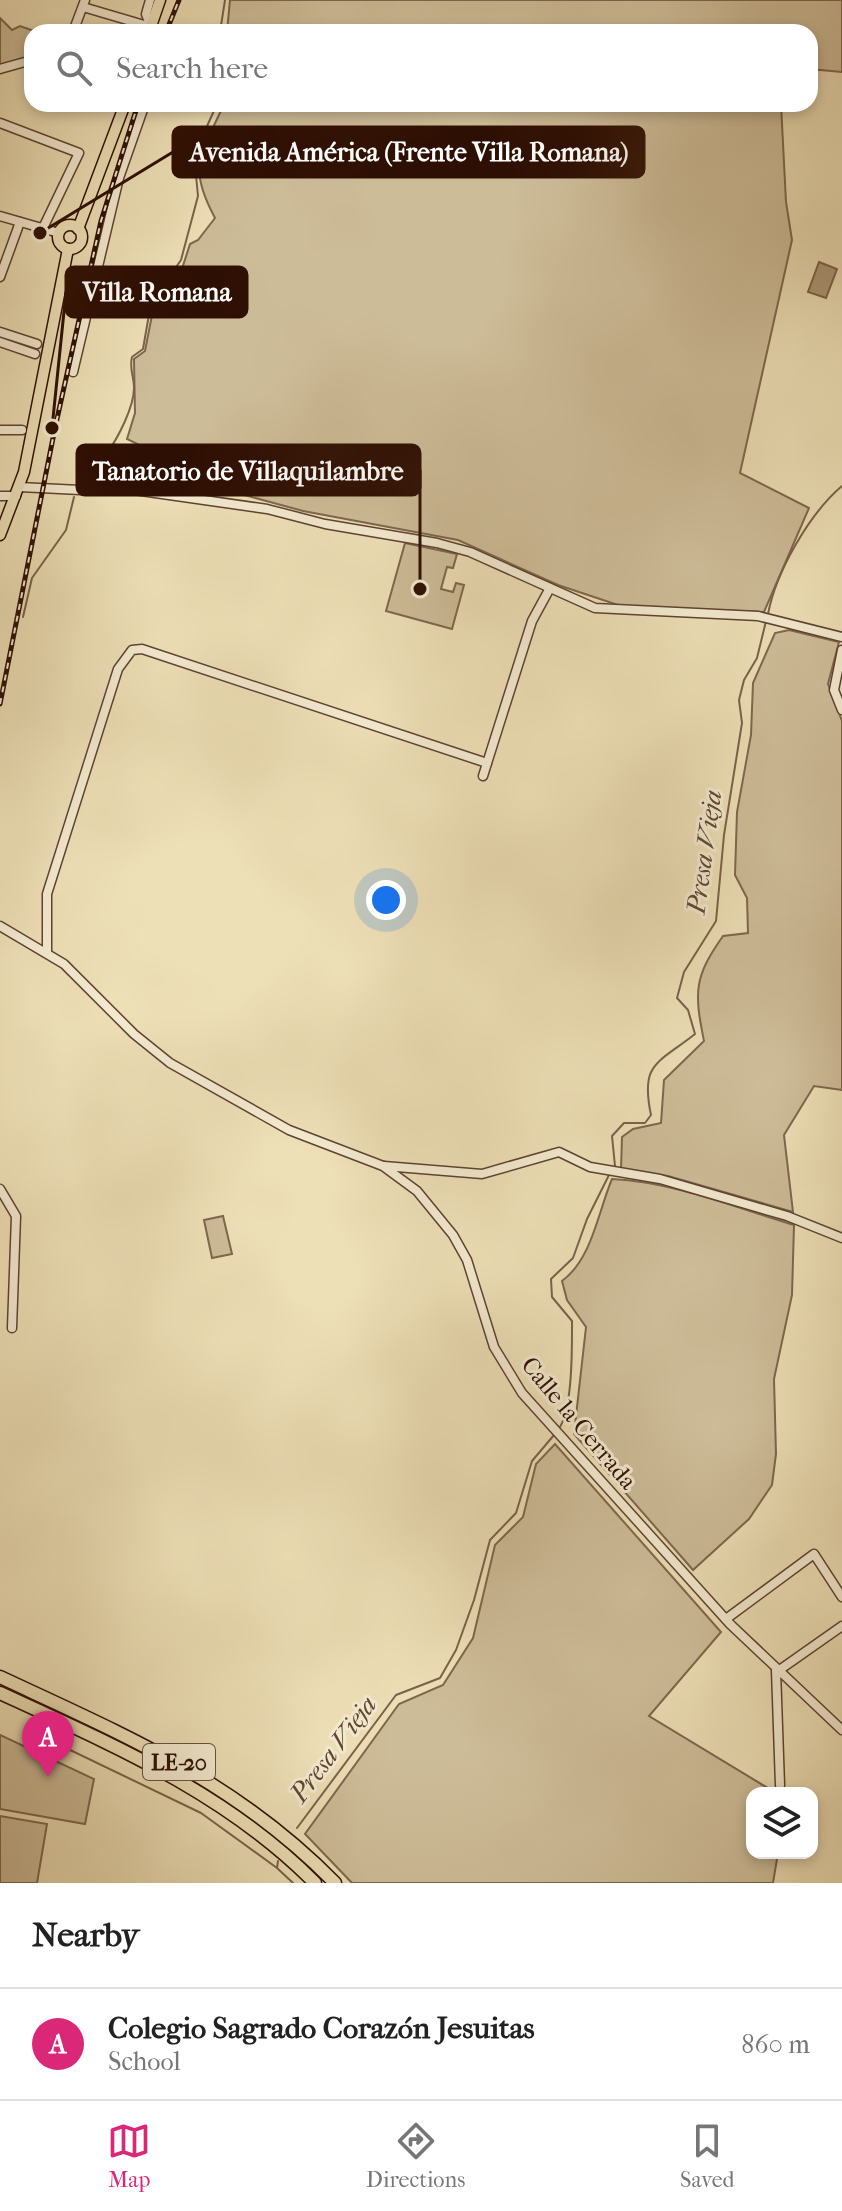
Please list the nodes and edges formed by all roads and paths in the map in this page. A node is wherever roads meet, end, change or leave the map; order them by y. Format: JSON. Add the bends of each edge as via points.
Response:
{"nodes":[{"id":1,"x":150,"y":0,"type":"edge"},
{"id":2,"x":160,"y":0,"type":"edge"},
{"id":3,"x":84,"y":3,"type":"edge"},
{"id":4,"x":76,"y":24,"type":"edge"},
{"id":5,"x":135,"y":24,"type":"edge"},
{"id":6,"x":148,"y":24,"type":"edge"},
{"id":7,"x":152,"y":24,"type":"edge"},
{"id":8,"x":24,"y":62,"type":"edge"},
{"id":9,"x":0,"y":69,"type":"edge"},
{"id":10,"x":122,"y":112,"type":"edge"},
{"id":11,"x":142,"y":112,"type":"edge"},
{"id":12,"x":2,"y":124,"type":"edge"},
{"id":13,"x":0,"y":135,"type":"edge"},
{"id":14,"x":0,"y":216,"type":"edge"},
{"id":15,"x":20,"y":222,"type":"junction"},
{"id":16,"x":43,"y":228,"type":"junction"},
{"id":17,"x":78,"y":229,"type":"junction"},
{"id":18,"x":59,"y":233,"type":"junction"},
{"id":19,"x":68,"y":249,"type":"junction"},
{"id":20,"x":0,"y":277,"type":"edge"},
{"id":21,"x":0,"y":332,"type":"edge"},
{"id":22,"x":0,"y":342,"type":"edge"},
{"id":23,"x":73,"y":372,"type":"dead end"},
{"id":24,"x":0,"y":430,"type":"edge"},
{"id":25,"x":22,"y":430,"type":"dead end"},
{"id":26,"x":18,"y":491,"type":"junction"},
{"id":27,"x":0,"y":496,"type":"edge"},
{"id":28,"x":5,"y":509,"type":"edge"},
{"id":29,"x":0,"y":535,"type":"edge"},
{"id":30,"x":550,"y":588,"type":"junction"},
{"id":31,"x":842,"y":637,"type":"edge"},
{"id":32,"x":842,"y":650,"type":"edge"},
{"id":33,"x":842,"y":710,"type":"edge"},
{"id":34,"x":487,"y":763,"type":"junction"},
{"id":35,"x":483,"y":776,"type":"dead end"},
{"id":36,"x":0,"y":926,"type":"edge"},
{"id":37,"x":47,"y":953,"type":"junction"},
{"id":38,"x":383,"y":1166,"type":"junction"},
{"id":39,"x":1,"y":1189,"type":"edge"},
{"id":40,"x":842,"y":1238,"type":"edge"},
{"id":41,"x":12,"y":1328,"type":"dead end"},
{"id":42,"x":842,"y":1597,"type":"edge"},
{"id":43,"x":726,"y":1619,"type":"junction"},
{"id":44,"x":842,"y":1626,"type":"edge"},
{"id":45,"x":777,"y":1670,"type":"junction"},
{"id":46,"x":0,"y":1677,"type":"edge"},
{"id":47,"x":0,"y":1693,"type":"edge"},
{"id":48,"x":842,"y":1730,"type":"edge"},
{"id":49,"x":780,"y":1785,"type":"dead end"},
{"id":50,"x":315,"y":1883,"type":"edge"},
{"id":51,"x":335,"y":1883,"type":"edge"}],
"edges":[{"from":1,"to":6,"type":"street"},
{"from":2,"to":7,"type":"main road"},
{"from":3,"to":4,"type":"street"},
{"from":3,"to":5,"type":"street"},
{"from":8,"to":9,"type":"street"},
{"from":10,"to":17,"type":"main road"},
{"from":11,"to":23,"type":"street","via":[[119,178]]},
{"from":12,"to":13,"type":"street"},
{"from":12,"to":16,"type":"street","via":[[79,153]]},
{"from":14,"to":15,"type":"street"},
{"from":15,"to":16,"type":"street"},
{"from":15,"to":20,"type":"street"},
{"from":16,"to":18,"type":"street"},
{"from":17,"to":18,"type":"main road","via":[[68,225]]},
{"from":17,"to":19,"type":"main road","via":[[81,242]]},
{"from":18,"to":19,"type":"main road","via":[[59,243]]},
{"from":19,"to":26,"type":"main road"},
{"from":21,"to":22,"type":"street","via":[[36,349]]},
{"from":24,"to":25,"type":"street"},
{"from":26,"to":27,"type":"street"},
{"from":26,"to":28,"type":"main road"},
{"from":26,"to":30,"type":"street","via":[[106,486],[267,509],[470,552]]},
{"from":28,"to":29,"type":"main road"},
{"from":30,"to":31,"type":"street","via":[[595,608],[767,618]]},
{"from":30,"to":34,"type":"street","via":[[532,621]]},
{"from":32,"to":33,"type":"street","via":[[834,690]]},
{"from":34,"to":35,"type":"street"},
{"from":34,"to":37,"type":"street","via":[[132,650],[118,669],[47,894]]},
{"from":36,"to":37,"type":"street","name":"Calle la Cerrada"},
{"from":37,"to":38,"type":"street","name":"Calle la Cerrada","via":[[170,1063],[289,1130]]},
{"from":38,"to":40,"type":"street","via":[[482,1174],[559,1152],[611,1172],[660,1179],[787,1216]]},
{"from":38,"to":43,"type":"street","name":"Calle la Cerrada","via":[[417,1191],[453,1235],[467,1260],[494,1347],[522,1393]]},
{"from":39,"to":41,"type":"street","via":[[16,1216]]},
{"from":42,"to":43,"type":"street","via":[[814,1554]]},
{"from":43,"to":45,"type":"street","name":"Calle la Cerrada"},
{"from":44,"to":45,"type":"street"},
{"from":45,"to":48,"type":"street","name":"Calle la Cerrada"},
{"from":45,"to":49,"type":"street"},
{"from":46,"to":51,"type":"highway","number":"LE-20","via":[[192,1769],[275,1827]]},
{"from":47,"to":50,"type":"highway","number":"LE-20","via":[[188,1784],[266,1839]]}]}
